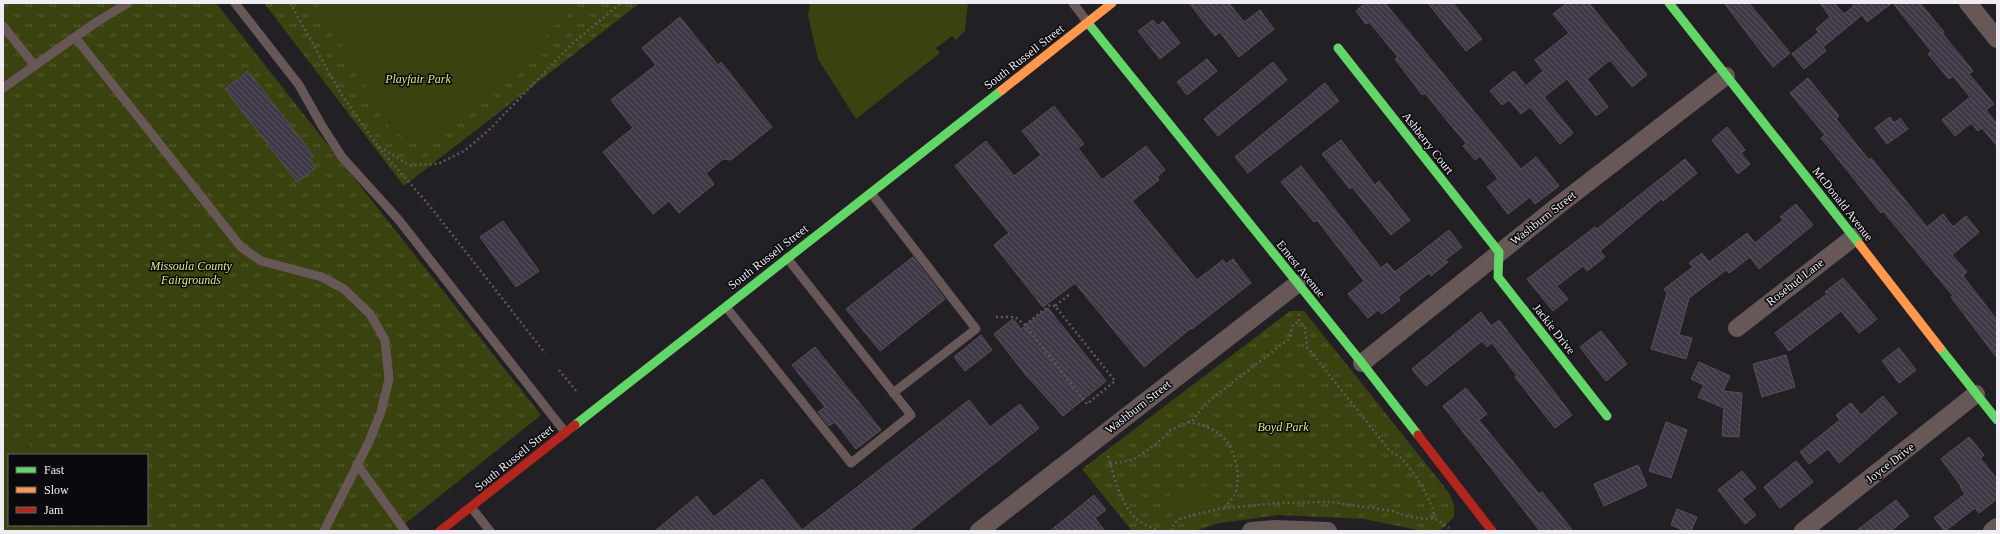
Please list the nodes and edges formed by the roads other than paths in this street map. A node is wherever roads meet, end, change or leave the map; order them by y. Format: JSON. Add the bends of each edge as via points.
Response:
{"nodes":[{"id":1,"x":128,"y":3,"type":"edge"},
{"id":2,"x":235,"y":3,"type":"edge"},
{"id":3,"x":1073,"y":3,"type":"edge"},
{"id":4,"x":1112,"y":3,"type":"edge"},
{"id":5,"x":1669,"y":3,"type":"edge"},
{"id":6,"x":1968,"y":3,"type":"edge"},
{"id":7,"x":1088,"y":23,"type":"junction"},
{"id":8,"x":3,"y":26,"type":"edge"},
{"id":9,"x":74,"y":38,"type":"junction"},
{"id":10,"x":1997,"y":40,"type":"edge"},
{"id":11,"x":1338,"y":48,"type":"dead end"},
{"id":12,"x":35,"y":66,"type":"junction"},
{"id":13,"x":1726,"y":76,"type":"junction"},
{"id":14,"x":3,"y":88,"type":"edge"},
{"id":15,"x":870,"y":192,"type":"junction"},
{"id":16,"x":1854,"y":237,"type":"junction"},
{"id":17,"x":1499,"y":252,"type":"junction"},
{"id":18,"x":788,"y":258,"type":"junction"},
{"id":19,"x":1297,"y":284,"type":"junction"},
{"id":20,"x":726,"y":307,"type":"junction"},
{"id":21,"x":1737,"y":328,"type":"dead end"},
{"id":22,"x":1362,"y":363,"type":"junction"},
{"id":23,"x":894,"y":393,"type":"junction"},
{"id":24,"x":1976,"y":394,"type":"junction"},
{"id":25,"x":1607,"y":416,"type":"dead end"},
{"id":26,"x":1997,"y":420,"type":"edge"},
{"id":27,"x":565,"y":432,"type":"junction"},
{"id":28,"x":357,"y":464,"type":"junction"},
{"id":29,"x":471,"y":507,"type":"junction"},
{"id":30,"x":1997,"y":527,"type":"edge"},
{"id":31,"x":324,"y":531,"type":"edge"},
{"id":32,"x":405,"y":531,"type":"edge"},
{"id":33,"x":440,"y":531,"type":"edge"},
{"id":34,"x":490,"y":531,"type":"edge"},
{"id":35,"x":979,"y":531,"type":"edge"},
{"id":36,"x":1251,"y":531,"type":"edge"},
{"id":37,"x":1328,"y":531,"type":"edge"},
{"id":38,"x":1492,"y":531,"type":"edge"},
{"id":39,"x":1803,"y":531,"type":"edge"},
{"id":40,"x":1992,"y":531,"type":"edge"}],
"edges":[{"from":1,"to":9,"type":"lane"},
{"from":2,"to":27,"type":"lane","via":[[299,85],[342,157],[398,220]]},
{"from":3,"to":7,"type":"lane"},
{"from":4,"to":7,"type":"street","name":"South Russell Street"},
{"from":5,"to":13,"type":"street","name":"McDonald Avenue"},
{"from":6,"to":10,"type":"street"},
{"from":7,"to":15,"type":"street","name":"South Russell Street"},
{"from":7,"to":19,"type":"street","name":"Ernest Avenue"},
{"from":8,"to":12,"type":"lane"},
{"from":9,"to":12,"type":"lane"},
{"from":9,"to":28,"type":"lane","via":[[241,247],[261,261],[322,277],[344,289],[370,314],[385,340],[389,379],[381,412]]},
{"from":11,"to":17,"type":"street","name":"Ashberry Court"},
{"from":12,"to":14,"type":"lane"},
{"from":13,"to":16,"type":"street","name":"McDonald Avenue"},
{"from":13,"to":17,"type":"street","name":"Washburn Street"},
{"from":15,"to":18,"type":"street","name":"South Russell Street"},
{"from":15,"to":23,"type":"lane","via":[[976,329]]},
{"from":16,"to":21,"type":"street","name":"Rosebud Lane"},
{"from":16,"to":24,"type":"street","name":"McDonald Avenue"},
{"from":17,"to":22,"type":"street","name":"Washburn Street"},
{"from":17,"to":25,"type":"street","name":"Jackie Drive","via":[[1498,277]]},
{"from":18,"to":20,"type":"street","name":"South Russell Street"},
{"from":18,"to":23,"type":"lane"},
{"from":19,"to":22,"type":"street","name":"Ernest Avenue"},
{"from":19,"to":35,"type":"street","name":"Washburn Street"},
{"from":20,"to":23,"type":"lane","via":[[851,463],[911,416]]},
{"from":20,"to":27,"type":"street","name":"South Russell Street"},
{"from":22,"to":38,"type":"street","name":"Ernest Avenue"},
{"from":24,"to":26,"type":"street","name":"McDonald Avenue"},
{"from":24,"to":39,"type":"street","name":"Joyce Drive"},
{"from":27,"to":29,"type":"street","name":"South Russell Street"},
{"from":28,"to":31,"type":"lane"},
{"from":28,"to":32,"type":"lane"},
{"from":29,"to":33,"type":"street","name":"South Russell Street"},
{"from":29,"to":34,"type":"lane"},
{"from":30,"to":40,"type":"street"},
{"from":36,"to":37,"type":"street"}]}
